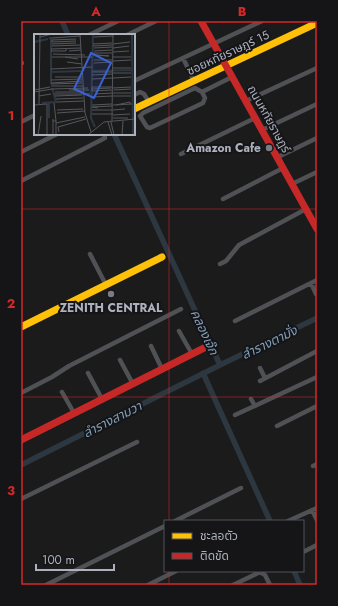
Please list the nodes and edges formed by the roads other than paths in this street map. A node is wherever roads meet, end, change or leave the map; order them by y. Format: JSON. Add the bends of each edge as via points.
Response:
{"nodes":[{"id":1,"x":118,"y":21,"type":"edge"},
{"id":2,"x":156,"y":21,"type":"edge"},
{"id":3,"x":201,"y":21,"type":"edge"},
{"id":4,"x":262,"y":21,"type":"edge"},
{"id":5,"x":317,"y":23,"type":"edge"},
{"id":6,"x":91,"y":34,"type":"edge"},
{"id":7,"x":129,"y":34,"type":"edge"},
{"id":8,"x":214,"y":44,"type":"junction"},
{"id":9,"x":183,"y":58,"type":"junction"},
{"id":10,"x":226,"y":66,"type":"junction"},
{"id":11,"x":317,"y":68,"type":"edge"},
{"id":12,"x":232,"y":77,"type":"junction"},
{"id":13,"x":194,"y":81,"type":"junction"},
{"id":14,"x":135,"y":82,"type":"edge"},
{"id":15,"x":202,"y":92,"type":"junction"},
{"id":16,"x":135,"y":94,"type":"edge"},
{"id":17,"x":246,"y":101,"type":"junction"},
{"id":18,"x":149,"y":102,"type":"junction"},
{"id":19,"x":317,"y":104,"type":"edge"},
{"id":20,"x":135,"y":109,"type":"edge"},
{"id":21,"x":34,"y":116,"type":"edge"},
{"id":22,"x":255,"y":118,"type":"junction"},
{"id":23,"x":21,"y":122,"type":"edge"},
{"id":24,"x":262,"y":130,"type":"junction"},
{"id":25,"x":55,"y":135,"type":"edge"},
{"id":26,"x":104,"y":135,"type":"edge"},
{"id":27,"x":317,"y":138,"type":"edge"},
{"id":28,"x":21,"y":152,"type":"edge"},
{"id":29,"x":181,"y":154,"type":"dead end"},
{"id":30,"x":278,"y":157,"type":"junction"},
{"id":31,"x":283,"y":168,"type":"junction"},
{"id":32,"x":317,"y":172,"type":"edge"},
{"id":33,"x":21,"y":181,"type":"edge"},
{"id":34,"x":292,"y":184,"type":"junction"},
{"id":35,"x":223,"y":199,"type":"dead end"},
{"id":36,"x":306,"y":209,"type":"junction"},
{"id":37,"x":314,"y":218,"type":"edge"},
{"id":38,"x":317,"y":229,"type":"edge"},
{"id":39,"x":90,"y":254,"type":"dead end"},
{"id":40,"x":162,"y":257,"type":"dead end"},
{"id":41,"x":220,"y":264,"type":"dead end"},
{"id":42,"x":317,"y":280,"type":"edge"},
{"id":43,"x":311,"y":283,"type":"junction"},
{"id":44,"x":106,"y":285,"type":"junction"},
{"id":45,"x":316,"y":294,"type":"edge"},
{"id":46,"x":180,"y":309,"type":"dead end"},
{"id":47,"x":235,"y":321,"type":"dead end"},
{"id":48,"x":21,"y":327,"type":"edge"},
{"id":49,"x":179,"y":331,"type":"dead end"},
{"id":50,"x":151,"y":346,"type":"dead end"},
{"id":51,"x":204,"y":348,"type":"dead end"},
{"id":52,"x":317,"y":351,"type":"edge"},
{"id":53,"x":192,"y":354,"type":"junction"},
{"id":54,"x":120,"y":360,"type":"dead end"},
{"id":55,"x":260,"y":368,"type":"dead end"},
{"id":56,"x":162,"y":369,"type":"junction"},
{"id":57,"x":88,"y":373,"type":"dead end"},
{"id":58,"x":317,"y":377,"type":"edge"},
{"id":59,"x":265,"y":378,"type":"junction"},
{"id":60,"x":260,"y":380,"type":"dead end"},
{"id":61,"x":133,"y":384,"type":"junction"},
{"id":62,"x":21,"y":392,"type":"edge"},
{"id":63,"x":62,"y":392,"type":"dead end"},
{"id":64,"x":102,"y":399,"type":"junction"},
{"id":65,"x":251,"y":399,"type":"dead end"},
{"id":66,"x":255,"y":406,"type":"junction"},
{"id":67,"x":317,"y":406,"type":"edge"},
{"id":68,"x":74,"y":413,"type":"junction"},
{"id":69,"x":235,"y":415,"type":"dead end"},
{"id":70,"x":277,"y":426,"type":"dead end"},
{"id":71,"x":21,"y":440,"type":"edge"},
{"id":72,"x":137,"y":442,"type":"dead end"},
{"id":73,"x":241,"y":488,"type":"dead end"},
{"id":74,"x":21,"y":499,"type":"edge"},
{"id":75,"x":315,"y":509,"type":"edge"},
{"id":76,"x":177,"y":520,"type":"edge"},
{"id":77,"x":290,"y":520,"type":"edge"},
{"id":78,"x":317,"y":520,"type":"edge"},
{"id":79,"x":164,"y":526,"type":"edge"},
{"id":80,"x":317,"y":545,"type":"edge"},
{"id":81,"x":304,"y":552,"type":"edge"},
{"id":82,"x":174,"y":572,"type":"edge"},
{"id":83,"x":46,"y":585,"type":"edge"},
{"id":84,"x":148,"y":585,"type":"edge"},
{"id":85,"x":233,"y":585,"type":"edge"},
{"id":86,"x":270,"y":585,"type":"edge"}],
"edges":[{"from":1,"to":6,"type":"street"},
{"from":2,"to":7,"type":"street"},
{"from":3,"to":8,"type":"street","name":"ถนนหทัยราษฎร์"},
{"from":4,"to":8,"type":"street"},
{"from":5,"to":10,"type":"street","name":"ซอยหทัยราษฎร์ 15"},
{"from":8,"to":9,"type":"street"},
{"from":8,"to":10,"type":"street","name":"ถนนหทัยราษฎร์"},
{"from":9,"to":13,"type":"street"},
{"from":9,"to":14,"type":"street"},
{"from":10,"to":12,"type":"street","name":"ถนนหทัยราษฎร์"},
{"from":10,"to":13,"type":"street","name":"ซอยหทัยราษฎร์ 15"},
{"from":11,"to":17,"type":"street"},
{"from":12,"to":15,"type":"street"},
{"from":12,"to":17,"type":"street","name":"ถนนหทัยราษฎร์"},
{"from":13,"to":18,"type":"street","name":"ซอยหทัยราษฎร์ 15"},
{"from":15,"to":15,"type":"street","via":[[195,88],[187,91],[140,116],[150,128],[203,102],[205,98]]},
{"from":16,"to":18,"type":"street","via":[[140,92],[144,94]]},
{"from":17,"to":22,"type":"street","name":"ถนนหทัยราษฎร์"},
{"from":18,"to":20,"type":"street","name":"ซอยหทัยราษฎร์ 15"},
{"from":19,"to":24,"type":"street"},
{"from":21,"to":23,"type":"street"},
{"from":22,"to":24,"type":"street","name":"ถนนหทัยราษฎร์"},
{"from":22,"to":29,"type":"street"},
{"from":24,"to":30,"type":"street","name":"ถนนหทัยราษฎร์"},
{"from":25,"to":28,"type":"street"},
{"from":26,"to":33,"type":"street","via":[[105,138]]},
{"from":27,"to":30,"type":"street"},
{"from":30,"to":31,"type":"street","name":"ถนนหทัยราษฎร์"},
{"from":31,"to":34,"type":"street","name":"ถนนหทัยราษฎร์"},
{"from":31,"to":35,"type":"street"},
{"from":32,"to":34,"type":"street"},
{"from":34,"to":36,"type":"street","name":"ถนนหทัยราษฎร์"},
{"from":36,"to":37,"type":"street","name":"ถนนหทัยราษฎร์"},
{"from":36,"to":41,"type":"street","via":[[240,245]]},
{"from":37,"to":38,"type":"street","name":"ถนนหทัยราษฎร์"},
{"from":39,"to":44,"type":"street"},
{"from":40,"to":44,"type":"street"},
{"from":42,"to":43,"type":"street"},
{"from":43,"to":45,"type":"street"},
{"from":43,"to":47,"type":"street"},
{"from":44,"to":48,"type":"street"},
{"from":46,"to":62,"type":"street"},
{"from":49,"to":53,"type":"street"},
{"from":50,"to":56,"type":"street"},
{"from":51,"to":53,"type":"street"},
{"from":52,"to":59,"type":"street"},
{"from":53,"to":56,"type":"street"},
{"from":54,"to":61,"type":"street"},
{"from":55,"to":59,"type":"street"},
{"from":56,"to":61,"type":"street"},
{"from":57,"to":64,"type":"street"},
{"from":58,"to":66,"type":"street"},
{"from":59,"to":60,"type":"street"},
{"from":61,"to":64,"type":"street"},
{"from":63,"to":68,"type":"street"},
{"from":64,"to":68,"type":"street"},
{"from":65,"to":66,"type":"street"},
{"from":66,"to":69,"type":"street"},
{"from":67,"to":70,"type":"street"},
{"from":68,"to":71,"type":"street"},
{"from":72,"to":74,"type":"street"},
{"from":73,"to":76,"type":"street"},
{"from":75,"to":77,"type":"street"},
{"from":75,"to":78,"type":"street"},
{"from":79,"to":83,"type":"street"},
{"from":80,"to":81,"type":"street"},
{"from":82,"to":84,"type":"street"},
{"from":85,"to":86,"type":"street","via":[[260,572],[265,574]]}]}
